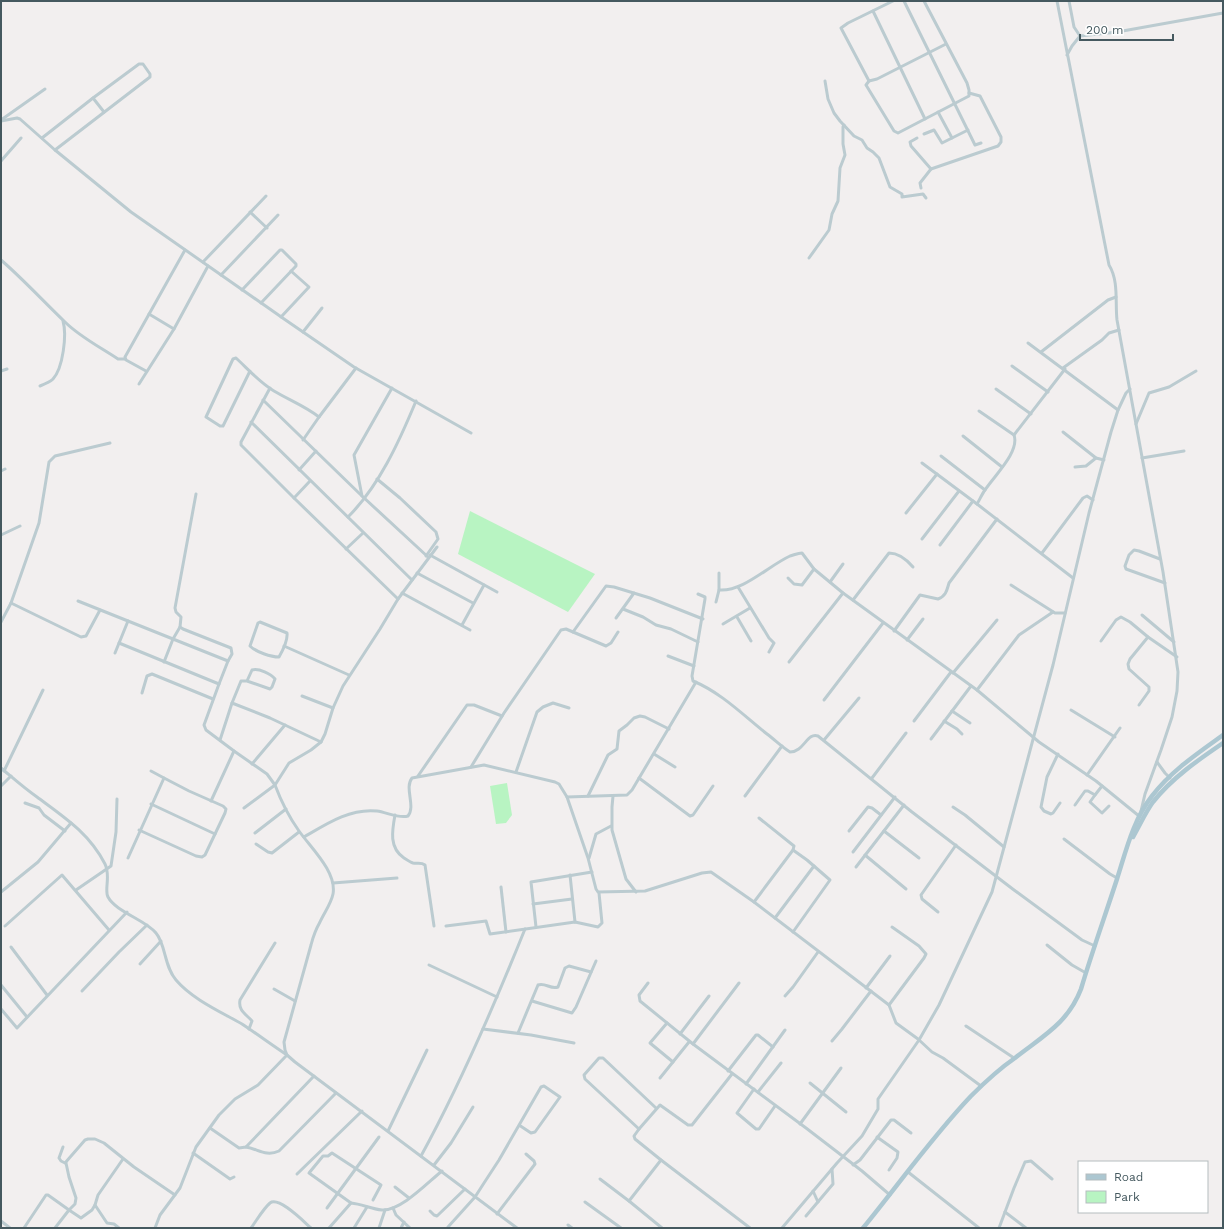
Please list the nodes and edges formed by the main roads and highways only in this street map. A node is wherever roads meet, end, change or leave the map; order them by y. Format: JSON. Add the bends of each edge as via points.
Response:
{"nodes":[{"id":1,"x":1223,"y":735,"type":"edge"},
{"id":2,"x":1223,"y":743,"type":"edge"},
{"id":3,"x":1171,"y":779,"type":"junction"},
{"id":4,"x":1129,"y":841,"type":"junction"},
{"id":5,"x":863,"y":1228,"type":"edge"}],
"edges":[{"from":1,"to":3,"type":"main road","via":[[1185,763]]},
{"from":2,"to":3,"type":"main road"},
{"from":3,"to":4,"type":"main road","via":[[1153,802]]},
{"from":3,"to":4,"type":"main road","via":[[1151,796]]},
{"from":4,"to":5,"type":"main road","via":[[1086,973],[1076,1000],[1064,1018],[981,1086]]}]}
